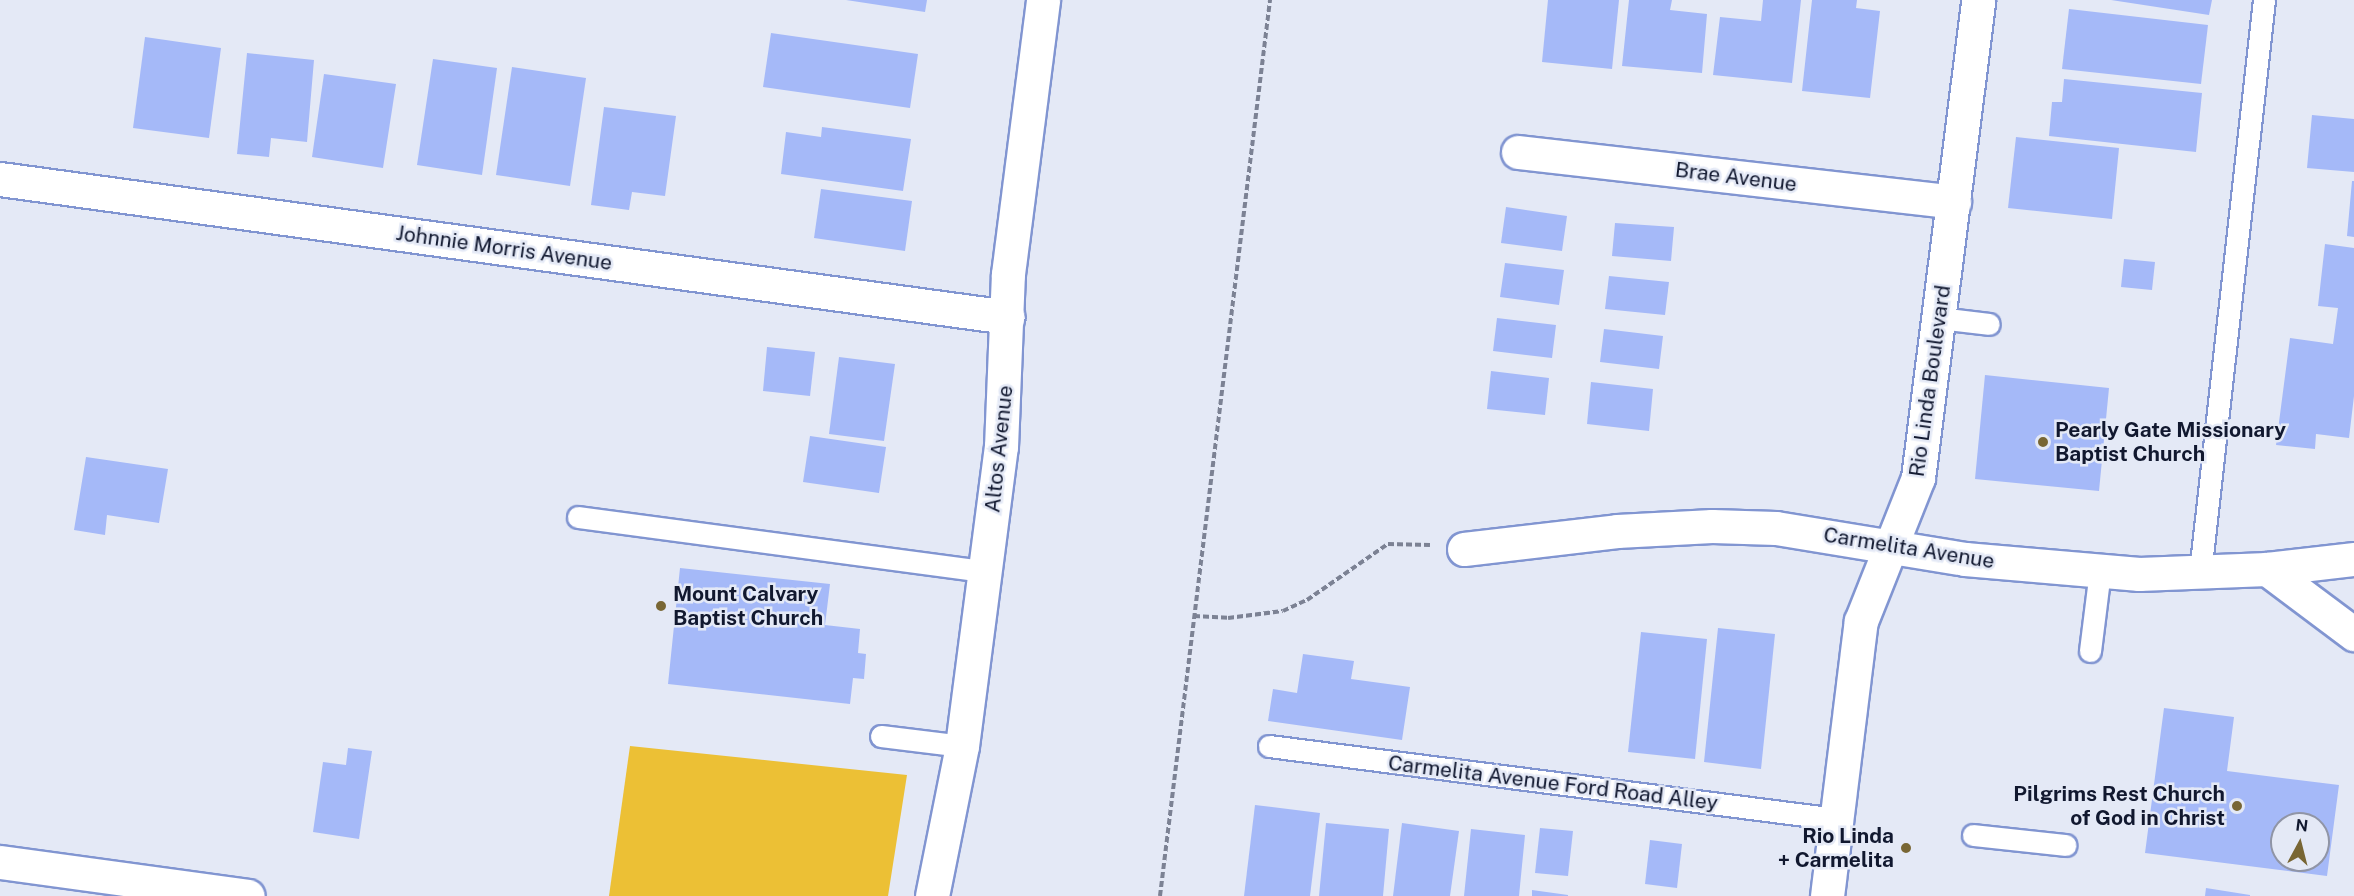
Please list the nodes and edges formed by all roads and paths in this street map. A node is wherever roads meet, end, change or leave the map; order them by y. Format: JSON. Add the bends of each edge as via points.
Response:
{"nodes":[{"id":1,"x":1043,"y":0,"type":"edge"},
{"id":2,"x":1270,"y":0,"type":"edge"},
{"id":3,"x":1978,"y":0,"type":"edge"},
{"id":4,"x":2264,"y":0,"type":"edge"},
{"id":5,"x":1518,"y":152,"type":"dead end"},
{"id":6,"x":0,"y":179,"type":"edge"},
{"id":7,"x":1954,"y":202,"type":"junction"},
{"id":8,"x":1008,"y":317,"type":"junction"},
{"id":9,"x":1939,"y":318,"type":"junction"},
{"id":10,"x":1989,"y":324,"type":"dead end"},
{"id":11,"x":578,"y":517,"type":"dead end"},
{"id":12,"x":1402,"y":541,"type":"dead end"},
{"id":13,"x":1892,"y":544,"type":"junction"},
{"id":14,"x":1464,"y":549,"type":"dead end"},
{"id":15,"x":2354,"y":559,"type":"edge"},
{"id":16,"x":2267,"y":569,"type":"junction"},
{"id":17,"x":984,"y":571,"type":"junction"},
{"id":18,"x":2100,"y":571,"type":"junction"},
{"id":19,"x":2200,"y":573,"type":"junction"},
{"id":20,"x":1194,"y":616,"type":"junction"},
{"id":21,"x":2354,"y":634,"type":"edge"},
{"id":22,"x":2090,"y":651,"type":"dead end"},
{"id":23,"x":881,"y":736,"type":"dead end"},
{"id":24,"x":962,"y":746,"type":"junction"},
{"id":25,"x":1269,"y":746,"type":"dead end"},
{"id":26,"x":1836,"y":819,"type":"junction"},
{"id":27,"x":1973,"y":835,"type":"dead end"},
{"id":28,"x":2065,"y":845,"type":"dead end"},
{"id":29,"x":0,"y":862,"type":"edge"},
{"id":30,"x":150,"y":889,"type":"edge"},
{"id":31,"x":249,"y":896,"type":"edge"},
{"id":32,"x":932,"y":896,"type":"edge"},
{"id":33,"x":1160,"y":896,"type":"edge"},
{"id":34,"x":1827,"y":896,"type":"edge"}],
"edges":[{"from":1,"to":8,"type":"street","name":"Altos Avenue","via":[[1008,274]]},
{"from":2,"to":20,"type":"path"},
{"from":3,"to":7,"type":"street","name":"Rio Linda Boulevard"},
{"from":4,"to":19,"type":"lane"},
{"from":5,"to":7,"type":"street","name":"Brae Avenue"},
{"from":6,"to":8,"type":"street","name":"Johnnie Morris Avenue"},
{"from":7,"to":9,"type":"street","name":"Rio Linda Boulevard"},
{"from":8,"to":17,"type":"street","name":"Altos Avenue","via":[[1001,447]]},
{"from":9,"to":10,"type":"lane"},
{"from":9,"to":13,"type":"street","name":"Rio Linda Boulevard","via":[[1918,478]]},
{"from":11,"to":17,"type":"lane"},
{"from":12,"to":20,"type":"path","via":[[1388,544],[1330,585],[1283,610],[1228,618]]},
{"from":13,"to":14,"type":"street","name":"Carmelita Avenue","via":[[1776,528],[1712,526],[1617,531]]},
{"from":13,"to":18,"type":"street","name":"Carmelita Avenue","via":[[1965,559]]},
{"from":13,"to":26,"type":"street","name":"Rio Linda Boulevard","via":[[1861,621]]},
{"from":15,"to":16,"type":"street","name":"Carmelita Avenue"},
{"from":16,"to":19,"type":"street","name":"Carmelita Avenue"},
{"from":16,"to":21,"type":"street"},
{"from":17,"to":24,"type":"street","name":"Altos Avenue"},
{"from":18,"to":19,"type":"street","name":"Carmelita Avenue"},
{"from":18,"to":22,"type":"lane"},
{"from":20,"to":33,"type":"path"},
{"from":23,"to":24,"type":"lane"},
{"from":24,"to":32,"type":"street","name":"Altos Avenue"},
{"from":25,"to":26,"type":"lane","name":"Carmelita Avenue Ford Road Alley"},
{"from":26,"to":34,"type":"street","name":"Rio Linda Boulevard"},
{"from":27,"to":28,"type":"lane"},
{"from":29,"to":30,"type":"street"},
{"from":30,"to":31,"type":"street"}]}
